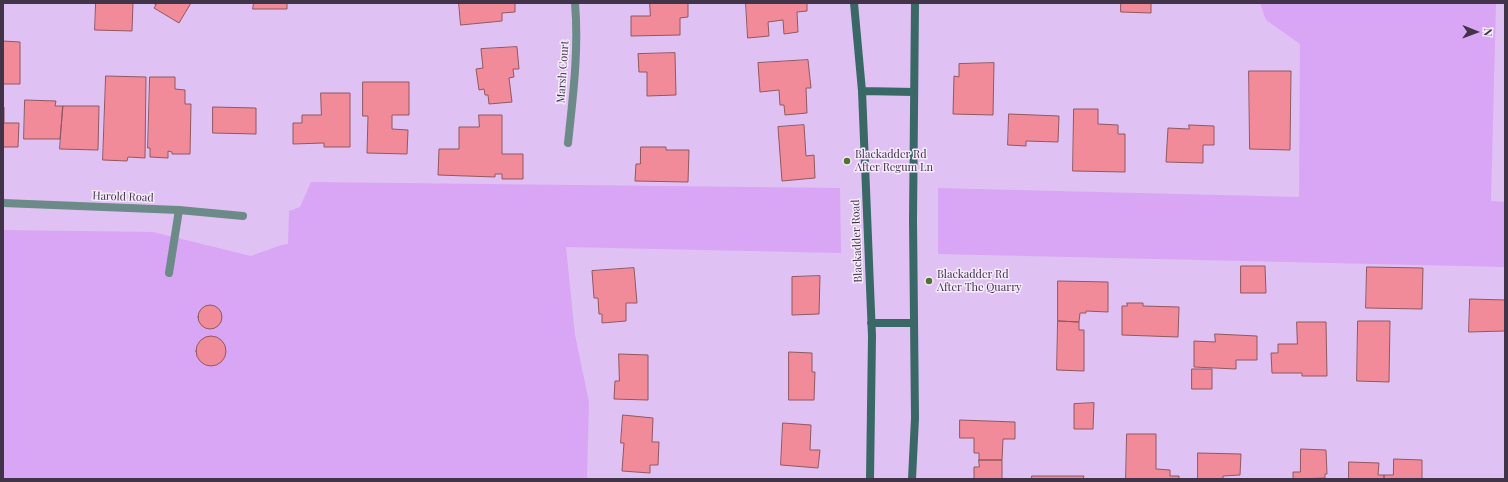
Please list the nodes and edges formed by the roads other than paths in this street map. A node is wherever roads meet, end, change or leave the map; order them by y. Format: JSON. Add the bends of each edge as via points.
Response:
{"nodes":[{"id":1,"x":574,"y":3,"type":"edge"},
{"id":2,"x":854,"y":3,"type":"edge"},
{"id":3,"x":915,"y":3,"type":"edge"},
{"id":4,"x":862,"y":91,"type":"junction"},
{"id":5,"x":914,"y":92,"type":"junction"},
{"id":6,"x":568,"y":143,"type":"dead end"},
{"id":7,"x":3,"y":203,"type":"edge"},
{"id":8,"x":179,"y":210,"type":"junction"},
{"id":9,"x":243,"y":216,"type":"dead end"},
{"id":10,"x":169,"y":273,"type":"dead end"},
{"id":11,"x":871,"y":323,"type":"junction"},
{"id":12,"x":914,"y":323,"type":"junction"},
{"id":13,"x":870,"y":479,"type":"edge"},
{"id":14,"x":912,"y":479,"type":"edge"}],
"edges":[{"from":1,"to":6,"type":"street","name":"Marsh Court","via":[[576,72]]},
{"from":2,"to":4,"type":"street","name":"Blackadder Road"},
{"from":3,"to":5,"type":"street"},
{"from":4,"to":5,"type":"street"},
{"from":4,"to":11,"type":"street","name":"Blackadder Road"},
{"from":5,"to":12,"type":"street"},
{"from":7,"to":8,"type":"street","name":"Harold Road"},
{"from":8,"to":9,"type":"street","name":"Harold Road"},
{"from":8,"to":10,"type":"street"},
{"from":11,"to":12,"type":"street"},
{"from":11,"to":13,"type":"street","name":"Blackadder Road"},
{"from":12,"to":14,"type":"street","via":[[915,418]]}]}
